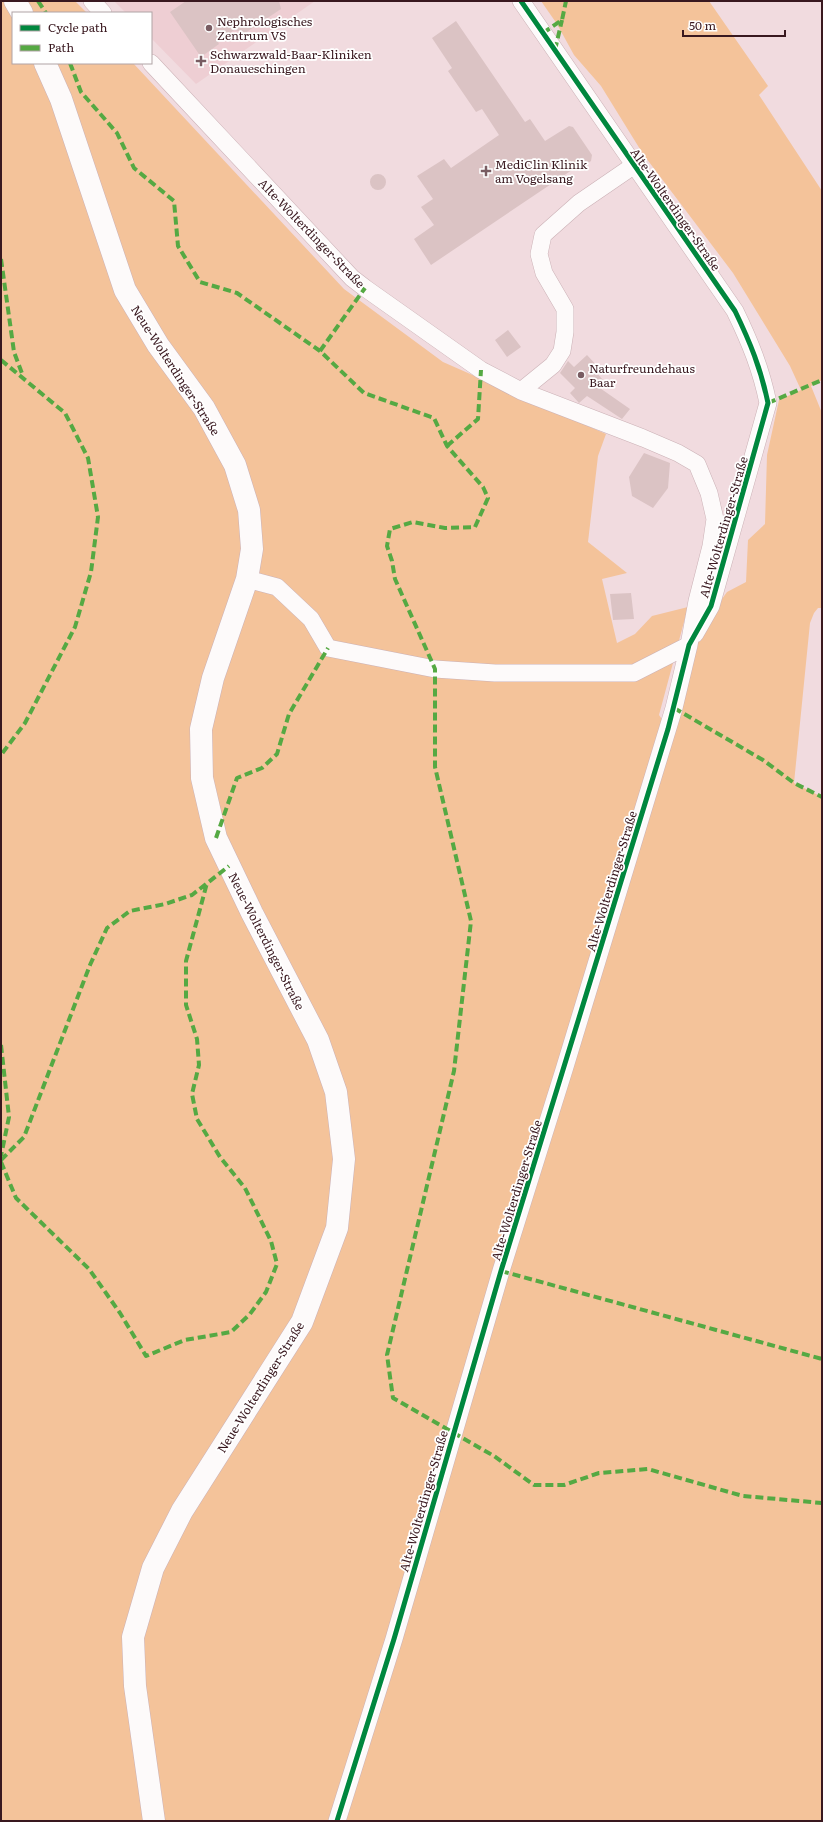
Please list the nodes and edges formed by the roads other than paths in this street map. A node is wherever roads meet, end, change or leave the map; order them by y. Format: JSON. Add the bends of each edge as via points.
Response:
{"nodes":[{"id":1,"x":15,"y":1,"type":"edge"},
{"id":2,"x":92,"y":1,"type":"edge"},
{"id":3,"x":521,"y":1,"type":"edge"},
{"id":4,"x":21,"y":12,"type":"edge"},
{"id":5,"x":102,"y":12,"type":"edge"},
{"id":6,"x":44,"y":64,"type":"edge"},
{"id":7,"x":152,"y":64,"type":"edge"},
{"id":8,"x":633,"y":166,"type":"junction"},
{"id":9,"x":521,"y":391,"type":"junction"},
{"id":10,"x":247,"y":579,"type":"junction"},
{"id":11,"x":689,"y":645,"type":"junction"},
{"id":12,"x":154,"y":1821,"type":"edge"},
{"id":13,"x":337,"y":1821,"type":"edge"}],
"edges":[{"from":1,"to":4,"type":"main road"},
{"from":2,"to":5,"type":"street"},
{"from":3,"to":8,"type":"street","name":"Alte-Wolterdinger-Straße"},
{"from":6,"to":10,"type":"main road","name":"Neue-Wolterdinger-Straße","via":[[63,106],[125,290],[158,345],[204,408],[235,465],[249,510],[252,550]]},
{"from":7,"to":9,"type":"street","name":"Alte-Wolterdinger-Straße","via":[[352,278],[481,370]]},
{"from":8,"to":9,"type":"street","via":[[579,203],[543,235],[539,254],[544,273],[565,309],[566,332],[562,351],[553,365]]},
{"from":8,"to":11,"type":"street","name":"Alte-Wolterdinger-Straße","via":[[735,311],[764,380],[768,403],[711,606]]},
{"from":9,"to":11,"type":"street","name":"Alte-Wolterdinger-Straße","via":[[643,438],[696,464],[709,493],[715,519]]},
{"from":10,"to":11,"type":"street","via":[[277,587],[311,620],[328,648],[435,668],[495,673],[634,673]]},
{"from":10,"to":12,"type":"main road","name":"Neue-Wolterdinger-Straße","via":[[213,678],[200,729],[202,778],[216,838],[318,1040],[336,1092],[344,1159],[337,1228],[302,1322],[182,1511],[153,1568],[133,1637],[135,1686]]},
{"from":11,"to":13,"type":"street","name":"Alte-Wolterdinger-Straße","via":[[670,722],[501,1271],[396,1632]]}]}
